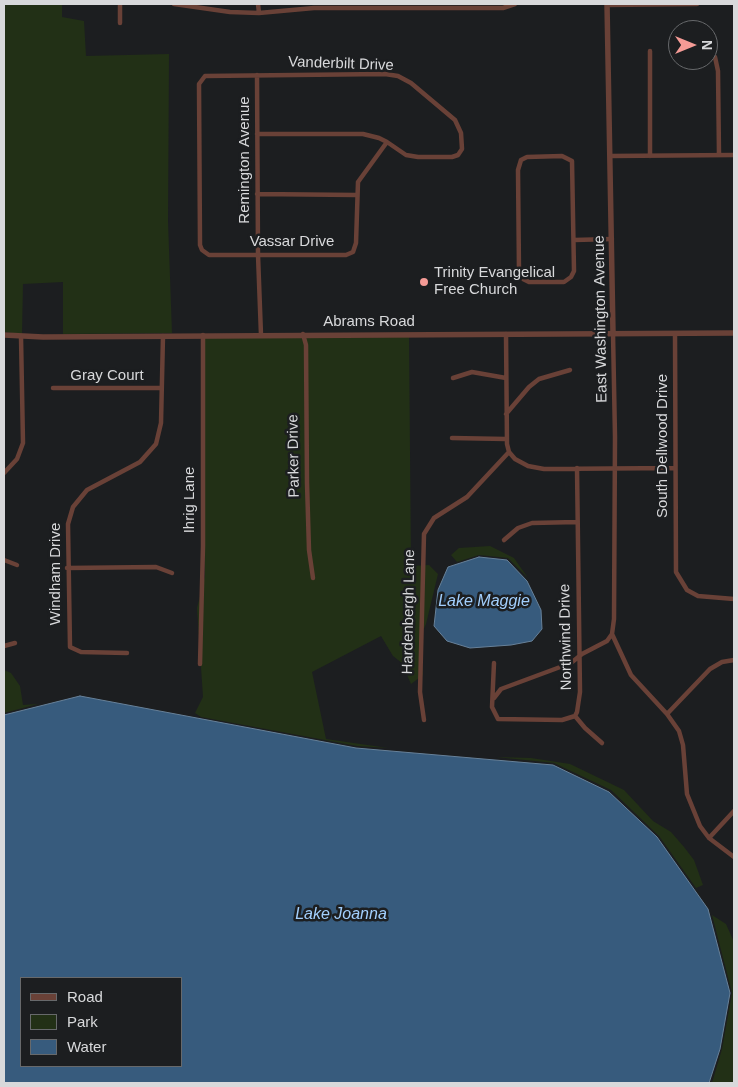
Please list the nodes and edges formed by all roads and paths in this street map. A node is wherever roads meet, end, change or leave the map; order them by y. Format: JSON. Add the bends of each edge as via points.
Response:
{"nodes":[{"id":1,"x":120,"y":4,"type":"edge"},
{"id":2,"x":174,"y":4,"type":"edge"},
{"id":3,"x":258,"y":4,"type":"edge"},
{"id":4,"x":515,"y":4,"type":"edge"},
{"id":5,"x":607,"y":4,"type":"edge"},
{"id":6,"x":697,"y":4,"type":"edge"},
{"id":7,"x":259,"y":13,"type":"junction"},
{"id":8,"x":120,"y":23,"type":"dead end"},
{"id":9,"x":650,"y":51,"type":"dead end"},
{"id":10,"x":717,"y":70,"type":"edge"},
{"id":11,"x":257,"y":74,"type":"junction"},
{"id":12,"x":257,"y":134,"type":"junction"},
{"id":13,"x":387,"y":142,"type":"junction"},
{"id":14,"x":719,"y":155,"type":"junction"},
{"id":15,"x":734,"y":155,"type":"edge"},
{"id":16,"x":610,"y":156,"type":"junction"},
{"id":17,"x":650,"y":156,"type":"junction"},
{"id":18,"x":257,"y":194,"type":"junction"},
{"id":19,"x":356,"y":195,"type":"junction"},
{"id":20,"x":612,"y":239,"type":"junction"},
{"id":21,"x":574,"y":240,"type":"junction"},
{"id":22,"x":202,"y":250,"type":"joint"},
{"id":23,"x":258,"y":255,"type":"junction"},
{"id":24,"x":612,"y":333,"type":"junction"},
{"id":25,"x":734,"y":333,"type":"edge"},
{"id":26,"x":303,"y":334,"type":"junction"},
{"id":27,"x":506,"y":334,"type":"junction"},
{"id":28,"x":675,"y":334,"type":"junction"},
{"id":29,"x":4,"y":335,"type":"edge"},
{"id":30,"x":203,"y":335,"type":"junction"},
{"id":31,"x":261,"y":335,"type":"junction"},
{"id":32,"x":21,"y":336,"type":"junction"},
{"id":33,"x":163,"y":336,"type":"junction"},
{"id":34,"x":570,"y":370,"type":"dead end"},
{"id":35,"x":453,"y":378,"type":"dead end"},
{"id":36,"x":506,"y":378,"type":"junction"},
{"id":37,"x":53,"y":388,"type":"dead end"},
{"id":38,"x":161,"y":388,"type":"junction"},
{"id":39,"x":506,"y":414,"type":"junction"},
{"id":40,"x":452,"y":438,"type":"dead end"},
{"id":41,"x":506,"y":439,"type":"junction"},
{"id":42,"x":509,"y":452,"type":"junction"},
{"id":43,"x":577,"y":468,"type":"junction"},
{"id":44,"x":614,"y":468,"type":"junction"},
{"id":45,"x":675,"y":468,"type":"junction"},
{"id":46,"x":4,"y":473,"type":"edge"},
{"id":47,"x":577,"y":522,"type":"junction"},
{"id":48,"x":504,"y":540,"type":"dead end"},
{"id":49,"x":4,"y":560,"type":"edge"},
{"id":50,"x":17,"y":565,"type":"dead end"},
{"id":51,"x":68,"y":568,"type":"junction"},
{"id":52,"x":172,"y":573,"type":"dead end"},
{"id":53,"x":313,"y":578,"type":"dead end"},
{"id":54,"x":734,"y":599,"type":"edge"},
{"id":55,"x":612,"y":634,"type":"junction"},
{"id":56,"x":16,"y":643,"type":"dead end"},
{"id":57,"x":4,"y":646,"type":"edge"},
{"id":58,"x":127,"y":653,"type":"dead end"},
{"id":59,"x":578,"y":657,"type":"junction"},
{"id":60,"x":734,"y":660,"type":"edge"},
{"id":61,"x":494,"y":663,"type":"dead end"},
{"id":62,"x":200,"y":664,"type":"dead end"},
{"id":63,"x":494,"y":698,"type":"junction"},
{"id":64,"x":667,"y":714,"type":"junction"},
{"id":65,"x":574,"y":716,"type":"junction"},
{"id":66,"x":424,"y":720,"type":"dead end"},
{"id":67,"x":602,"y":744,"type":"dead end"},
{"id":68,"x":734,"y":811,"type":"edge"},
{"id":69,"x":709,"y":838,"type":"junction"},
{"id":70,"x":734,"y":857,"type":"edge"}],
"edges":[{"from":1,"to":8,"type":"street"},
{"from":2,"to":7,"type":"street"},
{"from":3,"to":7,"type":"street"},
{"from":4,"to":7,"type":"street","via":[[503,8],[314,8]]},
{"from":5,"to":6,"type":"street"},
{"from":5,"to":16,"type":"street","name":"East Washington Avenue"},
{"from":9,"to":17,"type":"street"},
{"from":10,"to":14,"type":"street"},
{"from":11,"to":12,"type":"street","name":"Remington Avenue"},
{"from":11,"to":13,"type":"street","name":"Vanderbilt Drive","via":[[398,76],[411,83],[454,120],[462,133],[461,152],[452,157],[412,157]]},
{"from":11,"to":22,"type":"street","name":"Vanderbilt Drive","via":[[208,75],[200,80]]},
{"from":12,"to":13,"type":"street","name":"Vanderbilt Drive","via":[[363,134]]},
{"from":12,"to":18,"type":"street","name":"Remington Avenue"},
{"from":13,"to":19,"type":"street","name":"Vassar Drive","via":[[360,178]]},
{"from":14,"to":15,"type":"street"},
{"from":14,"to":17,"type":"street"},
{"from":16,"to":17,"type":"street"},
{"from":16,"to":20,"type":"street","name":"East Washington Avenue"},
{"from":18,"to":19,"type":"street"},
{"from":18,"to":23,"type":"street","name":"Remington Avenue"},
{"from":19,"to":23,"type":"street","name":"Vassar Drive","via":[[353,252],[346,255]]},
{"from":20,"to":21,"type":"street"},
{"from":20,"to":24,"type":"street","name":"East Washington Avenue"},
{"from":21,"to":21,"type":"street","via":[[574,271],[567,281],[529,282],[523,279],[519,272],[518,170],[523,158],[562,156],[572,161]]},
{"from":22,"to":23,"type":"street","name":"Vassar Drive","via":[[212,255]]},
{"from":23,"to":31,"type":"street","name":"Remington Avenue"},
{"from":24,"to":27,"type":"street","name":"Abrams Road"},
{"from":24,"to":28,"type":"street","name":"Abrams Road"},
{"from":24,"to":44,"type":"street","name":"East Washington Avenue"},
{"from":25,"to":28,"type":"street","name":"Abrams Road"},
{"from":26,"to":27,"type":"street","name":"Abrams Road"},
{"from":26,"to":31,"type":"street","name":"Abrams Road"},
{"from":26,"to":53,"type":"street","name":"Parker Drive","via":[[306,345],[309,550]]},
{"from":27,"to":36,"type":"street"},
{"from":28,"to":45,"type":"street","name":"South Dellwood Drive"},
{"from":29,"to":32,"type":"street","name":"Abrams Road"},
{"from":30,"to":31,"type":"street","name":"Abrams Road"},
{"from":30,"to":33,"type":"street","name":"Abrams Road"},
{"from":30,"to":62,"type":"street","name":"Ihrig Lane"},
{"from":32,"to":33,"type":"street","name":"Abrams Road"},
{"from":32,"to":46,"type":"street","via":[[22,448]]},
{"from":33,"to":38,"type":"street","name":"Windham Drive"},
{"from":34,"to":39,"type":"street","via":[[539,379]]},
{"from":35,"to":36,"type":"street","via":[[472,372]]},
{"from":36,"to":39,"type":"street"},
{"from":37,"to":38,"type":"street","name":"Gray Court"},
{"from":38,"to":51,"type":"street","name":"Windham Drive","via":[[161,431],[152,451],[140,462],[87,490],[73,507],[68,524]]},
{"from":39,"to":41,"type":"street"},
{"from":40,"to":41,"type":"street"},
{"from":41,"to":42,"type":"street"},
{"from":42,"to":43,"type":"street","via":[[534,468]]},
{"from":42,"to":66,"type":"street","name":"Hardenbergh Lane","via":[[467,497],[434,518],[424,534],[420,692]]},
{"from":43,"to":44,"type":"street"},
{"from":43,"to":47,"type":"street","name":"Northwind Drive"},
{"from":44,"to":45,"type":"street"},
{"from":44,"to":55,"type":"street","name":"East Washington Avenue"},
{"from":45,"to":54,"type":"street","name":"South Dellwood Drive","via":[[678,578],[692,593],[705,598]]},
{"from":47,"to":48,"type":"street","via":[[532,522],[518,528]]},
{"from":47,"to":59,"type":"street","name":"Northwind Drive"},
{"from":49,"to":50,"type":"street"},
{"from":51,"to":52,"type":"street","via":[[156,567]]},
{"from":51,"to":58,"type":"street","name":"Windham Drive","via":[[70,647],[81,652]]},
{"from":55,"to":59,"type":"street","via":[[607,641]]},
{"from":55,"to":64,"type":"street","via":[[631,675]]},
{"from":56,"to":57,"type":"street"},
{"from":59,"to":63,"type":"street","via":[[562,668],[501,689]]},
{"from":59,"to":65,"type":"street","name":"Northwind Drive","via":[[580,696],[578,712]]},
{"from":60,"to":64,"type":"street","via":[[710,669]]},
{"from":61,"to":63,"type":"street"},
{"from":63,"to":65,"type":"street","via":[[494,714],[501,721],[562,720]]},
{"from":64,"to":69,"type":"street","via":[[682,739],[690,805]]},
{"from":65,"to":67,"type":"street"},
{"from":68,"to":69,"type":"street"},
{"from":69,"to":70,"type":"street"}]}
